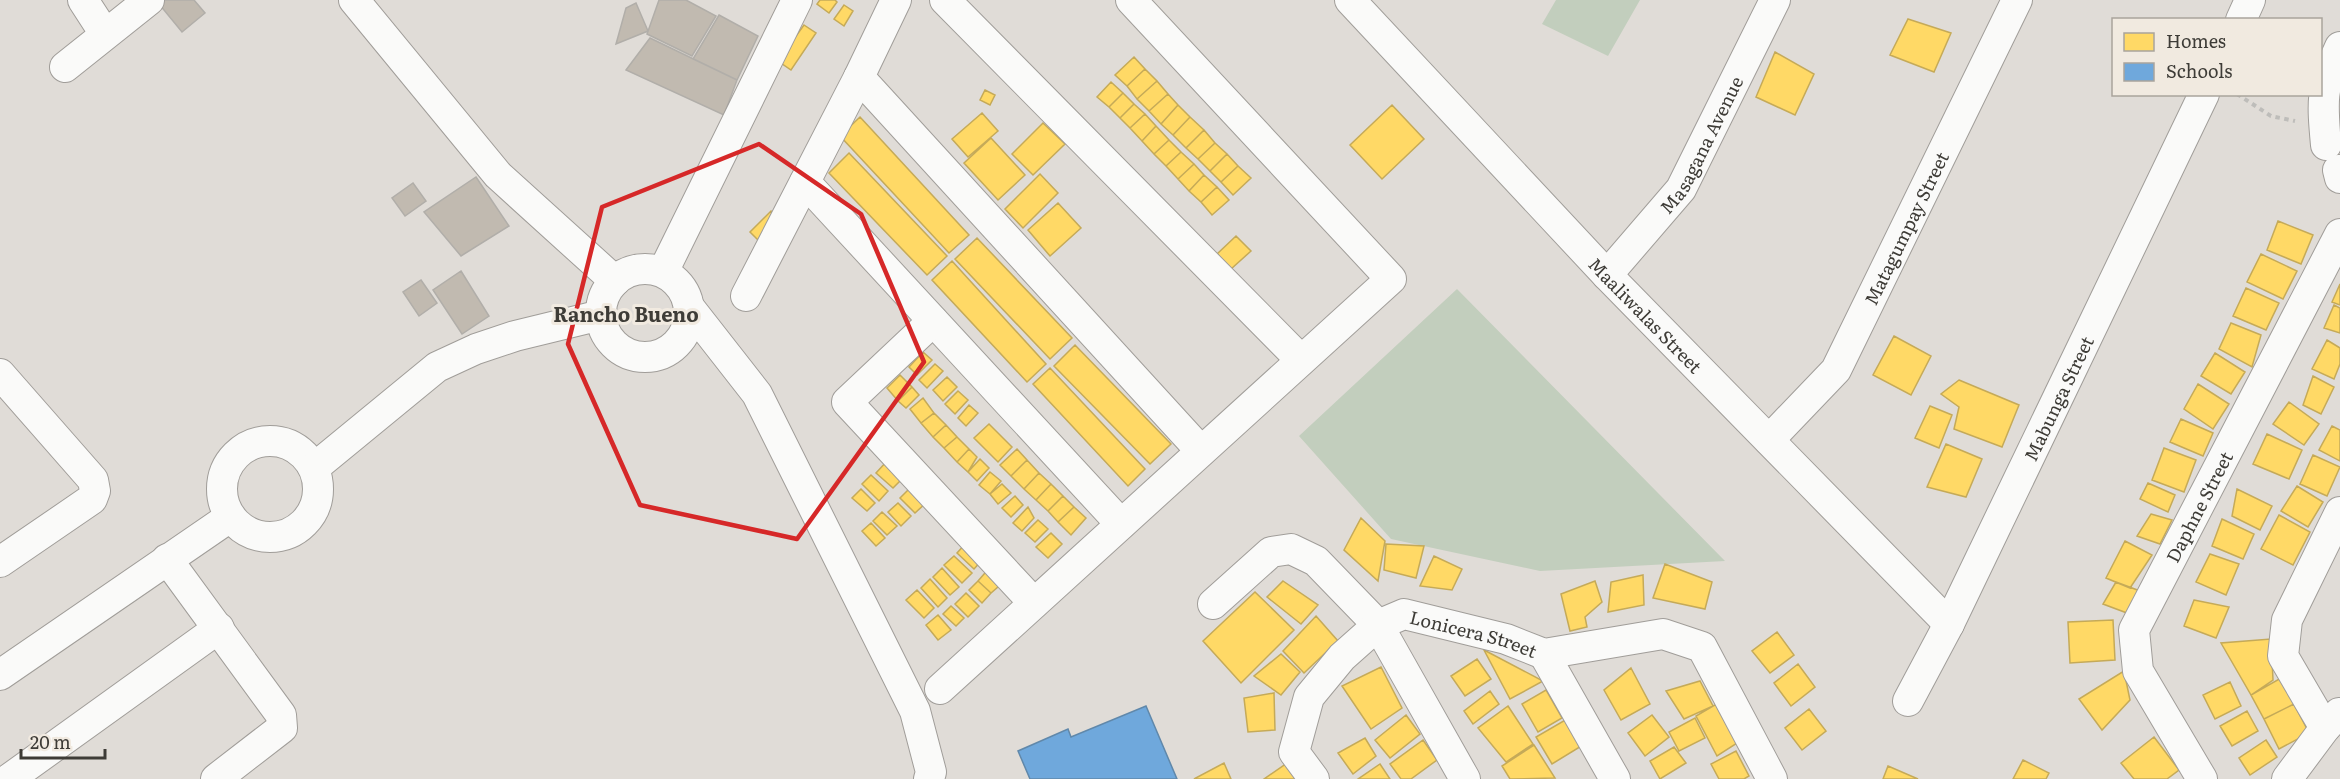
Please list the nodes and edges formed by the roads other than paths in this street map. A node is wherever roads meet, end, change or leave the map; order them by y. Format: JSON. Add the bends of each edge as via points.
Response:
{"nodes":[{"id":1,"x":83,"y":0,"type":"edge"},
{"id":2,"x":149,"y":0,"type":"edge"},
{"id":3,"x":354,"y":0,"type":"edge"},
{"id":4,"x":797,"y":0,"type":"edge"},
{"id":5,"x":896,"y":0,"type":"edge"},
{"id":6,"x":945,"y":0,"type":"edge"},
{"id":7,"x":1131,"y":0,"type":"edge"},
{"id":8,"x":1350,"y":0,"type":"edge"},
{"id":9,"x":1775,"y":0,"type":"edge"},
{"id":10,"x":2017,"y":0,"type":"edge"},
{"id":11,"x":2250,"y":0,"type":"edge"},
{"id":12,"x":2242,"y":18,"type":"edge"},
{"id":13,"x":105,"y":34,"type":"junction"},
{"id":14,"x":2340,"y":47,"type":"edge"},
{"id":15,"x":64,"y":67,"type":"dead end"},
{"id":16,"x":859,"y":77,"type":"junction"},
{"id":17,"x":2203,"y":96,"type":"edge"},
{"id":18,"x":2332,"y":138,"type":"edge"},
{"id":19,"x":805,"y":182,"type":"junction"},
{"id":20,"x":2340,"y":234,"type":"edge"},
{"id":21,"x":663,"y":272,"type":"junction"},
{"id":22,"x":1606,"y":275,"type":"junction"},
{"id":23,"x":615,"y":281,"type":"junction"},
{"id":24,"x":746,"y":296,"type":"dead end"},
{"id":25,"x":689,"y":307,"type":"junction"},
{"id":26,"x":601,"y":315,"type":"junction"},
{"id":27,"x":933,"y":321,"type":"junction"},
{"id":28,"x":1301,"y":360,"type":"junction"},
{"id":29,"x":0,"y":374,"type":"edge"},
{"id":30,"x":1769,"y":440,"type":"junction"},
{"id":31,"x":1201,"y":451,"type":"junction"},
{"id":32,"x":314,"y":468,"type":"junction"},
{"id":33,"x":2340,"y":512,"type":"edge"},
{"id":34,"x":230,"y":517,"type":"junction"},
{"id":35,"x":1121,"y":524,"type":"junction"},
{"id":36,"x":167,"y":559,"type":"junction"},
{"id":37,"x":0,"y":561,"type":"edge"},
{"id":38,"x":1034,"y":603,"type":"junction"},
{"id":39,"x":1214,"y":604,"type":"dead end"},
{"id":40,"x":1949,"y":624,"type":"junction"},
{"id":41,"x":1378,"y":625,"type":"junction"},
{"id":42,"x":219,"y":628,"type":"junction"},
{"id":43,"x":1544,"y":654,"type":"junction"},
{"id":44,"x":0,"y":675,"type":"edge"},
{"id":45,"x":940,"y":689,"type":"dead end"},
{"id":46,"x":1908,"y":701,"type":"dead end"},
{"id":47,"x":2332,"y":720,"type":"edge"},
{"id":48,"x":9,"y":779,"type":"edge"},
{"id":49,"x":216,"y":779,"type":"edge"},
{"id":50,"x":929,"y":779,"type":"edge"},
{"id":51,"x":1314,"y":779,"type":"edge"},
{"id":52,"x":1465,"y":779,"type":"edge"},
{"id":53,"x":1615,"y":779,"type":"edge"},
{"id":54,"x":1772,"y":779,"type":"edge"},
{"id":55,"x":2202,"y":779,"type":"edge"},
{"id":56,"x":2287,"y":779,"type":"edge"}],
"edges":[{"from":1,"to":13,"type":"street"},
{"from":2,"to":13,"type":"street"},
{"from":3,"to":23,"type":"street","via":[[498,175]]},
{"from":4,"to":21,"type":"street"},
{"from":5,"to":16,"type":"street"},
{"from":6,"to":28,"type":"street"},
{"from":7,"to":28,"type":"street","via":[[1391,279]]},
{"from":8,"to":22,"type":"street","name":"Maaliwalas Street"},
{"from":9,"to":22,"type":"street","name":"Masagana Avenue","via":[[1681,189]]},
{"from":10,"to":30,"type":"street","name":"Matagumpay Street","via":[[1836,370]]},
{"from":11,"to":12,"type":"street"},
{"from":13,"to":15,"type":"street"},
{"from":14,"to":18,"type":"street","via":[[2326,76]]},
{"from":16,"to":19,"type":"street"},
{"from":16,"to":31,"type":"street"},
{"from":17,"to":40,"type":"street","name":"Mabunga Street"},
{"from":19,"to":24,"type":"street"},
{"from":19,"to":27,"type":"street"},
{"from":20,"to":55,"type":"street","name":"Daphne Street","via":[[2133,630],[2138,671]]},
{"from":21,"to":23,"type":"street","via":[[638,270]]},
{"from":21,"to":25,"type":"street","via":[[685,292]]},
{"from":22,"to":30,"type":"street","name":"Maaliwalas Street"},
{"from":23,"to":26,"type":"street","via":[[607,292]]},
{"from":25,"to":26,"type":"street","via":[[689,320],[676,345],[651,356],[637,356],[614,343]]},
{"from":25,"to":50,"type":"street","via":[[757,394],[915,711],[931,772]]},
{"from":26,"to":32,"type":"street","via":[[515,336],[437,367]]},
{"from":27,"to":35,"type":"street"},
{"from":27,"to":38,"type":"street","via":[[847,402]]},
{"from":28,"to":31,"type":"street"},
{"from":29,"to":37,"type":"street","via":[[93,480],[95,491],[92,499]]},
{"from":30,"to":40,"type":"street","name":"Maaliwalas Street"},
{"from":31,"to":35,"type":"street"},
{"from":32,"to":34,"type":"street","via":[[317,499],[301,526],[271,538],[256,536]]},
{"from":32,"to":34,"type":"street","via":[[294,447],[273,442],[252,444],[230,462],[224,475],[221,490]]},
{"from":33,"to":47,"type":"street","via":[[2287,620],[2283,656]]},
{"from":34,"to":36,"type":"street"},
{"from":35,"to":38,"type":"street"},
{"from":36,"to":42,"type":"street"},
{"from":36,"to":44,"type":"street"},
{"from":38,"to":45,"type":"street"},
{"from":39,"to":41,"type":"street","via":[[1271,552],[1291,549],[1316,561]]},
{"from":40,"to":46,"type":"street","name":"Mabunga Street"},
{"from":41,"to":43,"type":"street","name":"Lonicera Street","via":[[1404,614],[1506,639]]},
{"from":41,"to":51,"type":"street","name":"Lonicera Street","via":[[1342,657],[1310,697],[1294,752]]},
{"from":41,"to":52,"type":"street"},
{"from":42,"to":48,"type":"street"},
{"from":42,"to":49,"type":"street","via":[[281,715],[282,728]]},
{"from":43,"to":53,"type":"street"},
{"from":43,"to":54,"type":"street","name":"Lonicera Street","via":[[1663,634],[1702,647]]},
{"from":47,"to":56,"type":"street"}]}
